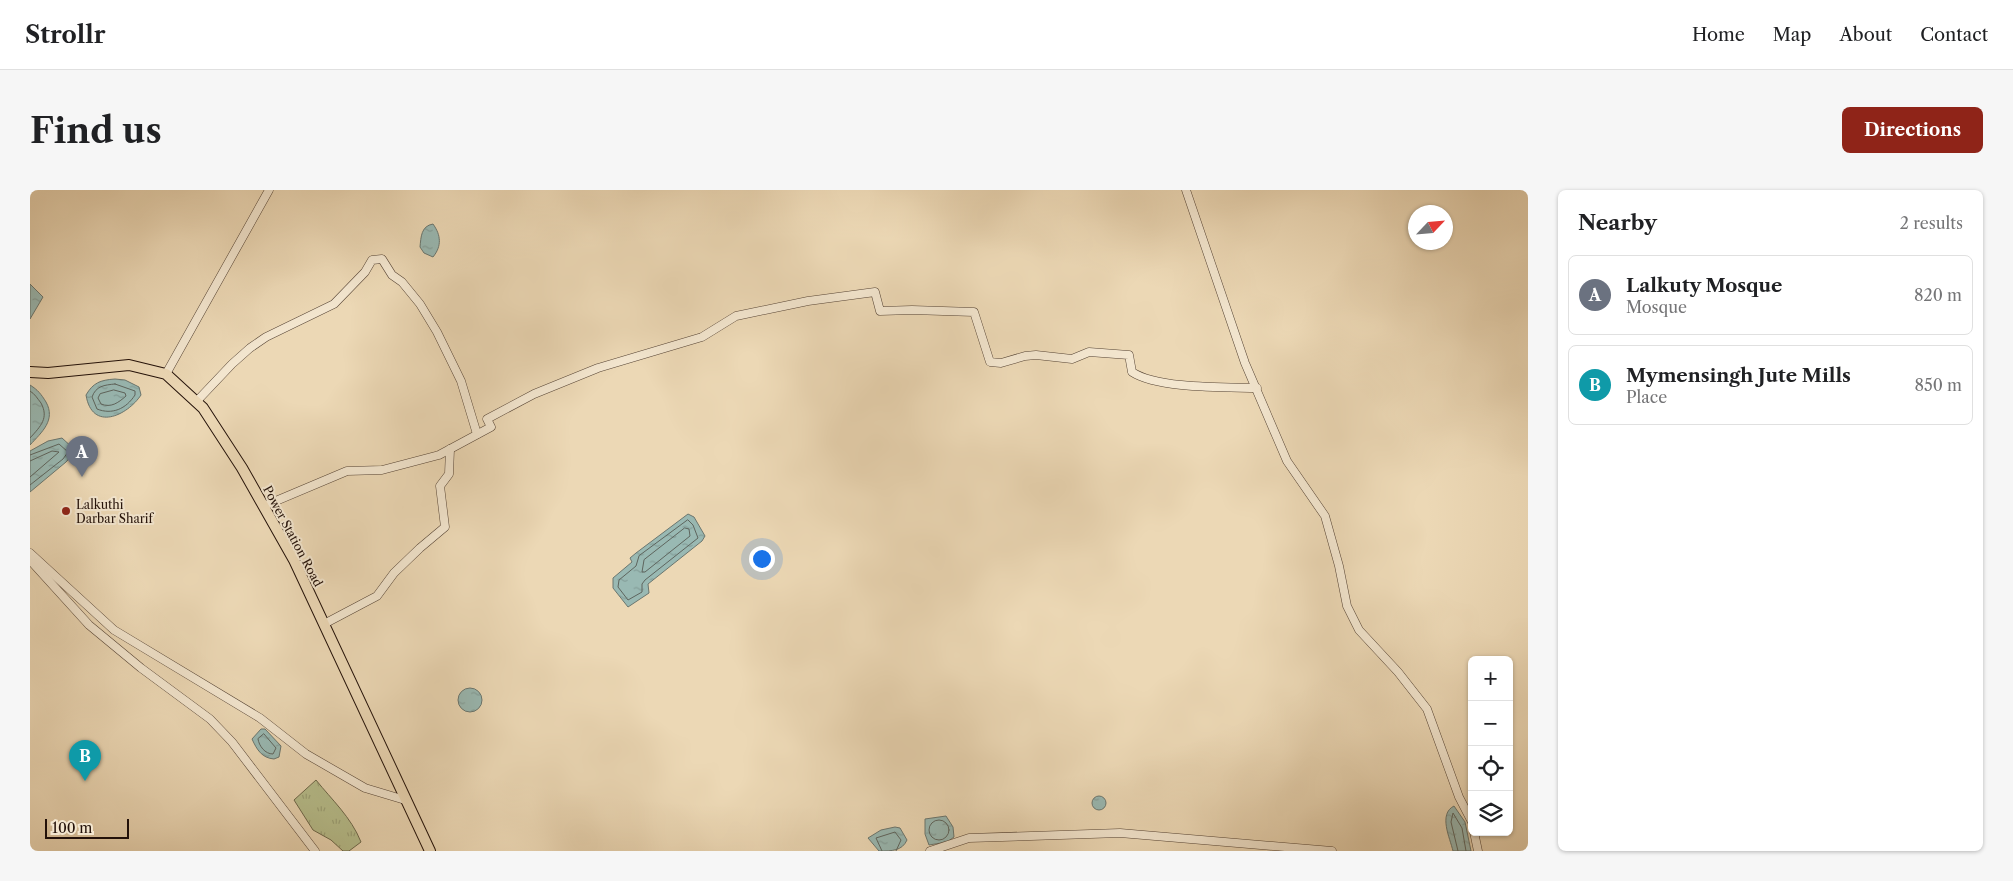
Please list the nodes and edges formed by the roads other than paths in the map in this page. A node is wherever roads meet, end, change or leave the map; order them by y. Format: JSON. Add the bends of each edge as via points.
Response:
{"nodes":[{"id":1,"x":269,"y":190,"type":"edge"},
{"id":2,"x":1186,"y":190,"type":"edge"},
{"id":3,"x":30,"y":372,"type":"edge"},
{"id":4,"x":166,"y":374,"type":"junction"},
{"id":5,"x":1257,"y":388,"type":"junction"},
{"id":6,"x":196,"y":402,"type":"junction"},
{"id":7,"x":477,"y":434,"type":"junction"},
{"id":8,"x":450,"y":449,"type":"junction"},
{"id":9,"x":264,"y":506,"type":"junction"},
{"id":10,"x":30,"y":553,"type":"edge"},
{"id":11,"x":30,"y":560,"type":"edge"},
{"id":12,"x":324,"y":624,"type":"junction"},
{"id":13,"x":405,"y":800,"type":"junction"},
{"id":14,"x":1468,"y":814,"type":"edge"},
{"id":15,"x":1475,"y":836,"type":"edge"},
{"id":16,"x":315,"y":851,"type":"edge"},
{"id":17,"x":430,"y":851,"type":"edge"},
{"id":18,"x":930,"y":851,"type":"edge"},
{"id":19,"x":1332,"y":851,"type":"edge"},
{"id":20,"x":1478,"y":851,"type":"edge"}],
"edges":[{"from":1,"to":4,"type":"street"},
{"from":2,"to":5,"type":"street","via":[[1245,363]]},
{"from":3,"to":4,"type":"main road","name":"Power Station Road","via":[[129,365]]},
{"from":4,"to":6,"type":"main road","name":"Power Station Road"},
{"from":5,"to":7,"type":"street","via":[[1201,386],[1142,378],[1132,372],[1129,355],[1088,352],[1072,358],[1030,355],[1001,363],[990,362],[975,313],[880,312],[875,292],[808,301],[736,316],[702,337],[598,368],[534,394],[486,419],[491,427]]},
{"from":5,"to":14,"type":"street","via":[[1288,461],[1325,516],[1347,606],[1359,630],[1427,709]]},
{"from":6,"to":7,"type":"street","via":[[250,348],[334,304],[365,272],[372,260],[382,259],[392,275],[420,304],[437,332],[461,381]]},
{"from":6,"to":9,"type":"main road","name":"Power Station Road","via":[[213,423]]},
{"from":7,"to":8,"type":"street"},
{"from":8,"to":9,"type":"street","via":[[382,470],[346,472]]},
{"from":8,"to":12,"type":"street","via":[[449,474],[440,486],[445,528],[394,573],[377,596]]},
{"from":9,"to":12,"type":"main road","name":"Power Station Road"},
{"from":10,"to":13,"type":"street","via":[[114,630],[260,718],[306,754],[365,788]]},
{"from":11,"to":16,"type":"street","via":[[89,625],[140,668],[210,718]]},
{"from":12,"to":13,"type":"main road","name":"Power Station Road"},
{"from":13,"to":17,"type":"main road","name":"Power Station Road"},
{"from":15,"to":20,"type":"street"},
{"from":18,"to":19,"type":"street","via":[[969,838],[1120,833]]}]}
